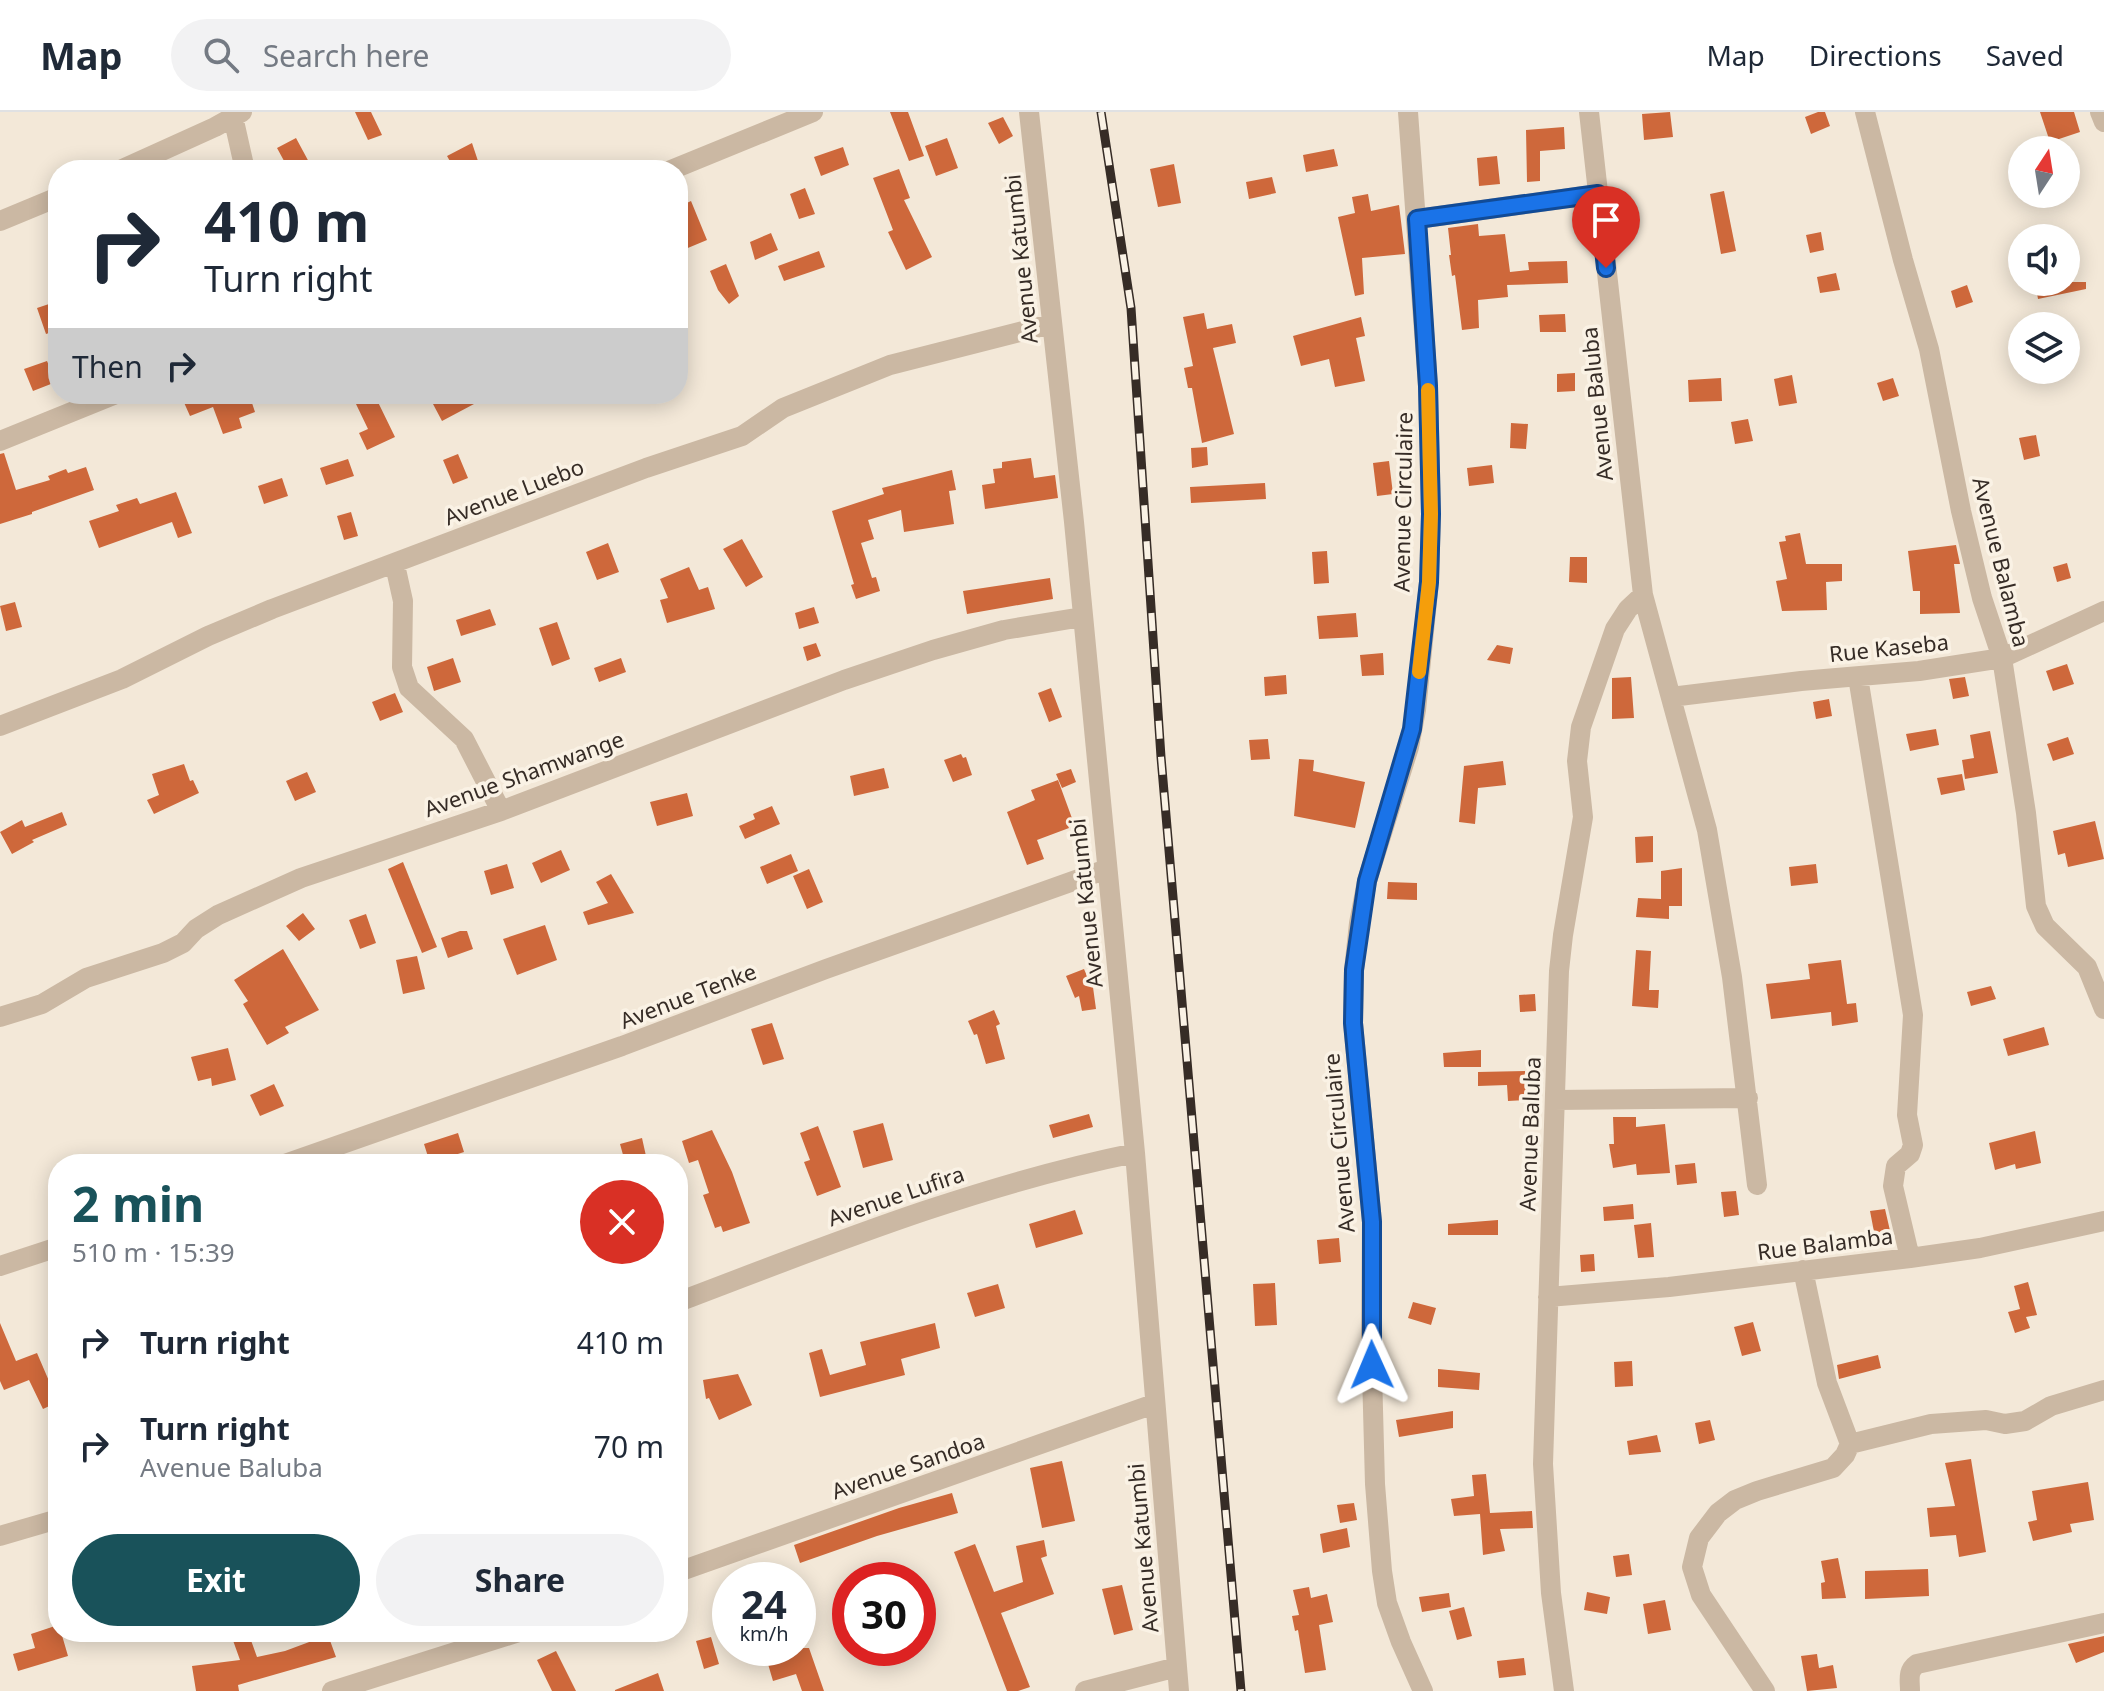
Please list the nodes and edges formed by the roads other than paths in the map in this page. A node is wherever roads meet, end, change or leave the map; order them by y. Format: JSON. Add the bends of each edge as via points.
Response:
{"nodes":[{"id":1,"x":813,"y":112,"type":"edge"},
{"id":2,"x":1029,"y":112,"type":"edge"},
{"id":3,"x":1408,"y":112,"type":"edge"},
{"id":4,"x":1589,"y":112,"type":"edge"},
{"id":5,"x":1865,"y":112,"type":"edge"},
{"id":6,"x":2100,"y":112,"type":"edge"},
{"id":7,"x":236,"y":114,"type":"edge"},
{"id":8,"x":2104,"y":122,"type":"edge"},
{"id":9,"x":141,"y":160,"type":"edge"},
{"id":10,"x":243,"y":160,"type":"edge"},
{"id":11,"x":688,"y":163,"type":"edge"},
{"id":12,"x":1598,"y":194,"type":"junction"},
{"id":13,"x":48,"y":201,"type":"edge"},
{"id":14,"x":1417,"y":219,"type":"junction"},
{"id":15,"x":0,"y":221,"type":"edge"},
{"id":16,"x":1051,"y":324,"type":"junction"},
{"id":17,"x":91,"y":404,"type":"edge"},
{"id":18,"x":0,"y":441,"type":"edge"},
{"id":19,"x":395,"y":565,"type":"junction"},
{"id":20,"x":1643,"y":595,"type":"junction"},
{"id":21,"x":2104,"y":611,"type":"edge"},
{"id":22,"x":1082,"y":617,"type":"junction"},
{"id":23,"x":2002,"y":658,"type":"junction"},
{"id":24,"x":1858,"y":677,"type":"junction"},
{"id":25,"x":1671,"y":697,"type":"junction"},
{"id":26,"x":0,"y":726,"type":"edge"},
{"id":27,"x":501,"y":811,"type":"junction"},
{"id":28,"x":1107,"y":869,"type":"junction"},
{"id":29,"x":2104,"y":1009,"type":"edge"},
{"id":30,"x":0,"y":1017,"type":"edge"},
{"id":31,"x":1748,"y":1098,"type":"junction"},
{"id":32,"x":1555,"y":1100,"type":"junction"},
{"id":33,"x":1135,"y":1153,"type":"junction"},
{"id":34,"x":314,"y":1154,"type":"edge"},
{"id":35,"x":1757,"y":1185,"type":"dead end"},
{"id":36,"x":2104,"y":1221,"type":"edge"},
{"id":37,"x":48,"y":1250,"type":"edge"},
{"id":38,"x":1910,"y":1258,"type":"junction"},
{"id":39,"x":0,"y":1266,"type":"edge"},
{"id":40,"x":1803,"y":1270,"type":"junction"},
{"id":41,"x":1548,"y":1297,"type":"junction"},
{"id":42,"x":688,"y":1298,"type":"edge"},
{"id":43,"x":2104,"y":1390,"type":"edge"},
{"id":44,"x":1154,"y":1404,"type":"junction"},
{"id":45,"x":1850,"y":1444,"type":"junction"},
{"id":46,"x":48,"y":1522,"type":"edge"},
{"id":47,"x":0,"y":1536,"type":"edge"},
{"id":48,"x":688,"y":1568,"type":"edge"},
{"id":49,"x":2104,"y":1623,"type":"edge"},
{"id":50,"x":487,"y":1642,"type":"edge"},
{"id":51,"x":1177,"y":1667,"type":"junction"},
{"id":52,"x":332,"y":1691,"type":"edge"},
{"id":53,"x":1085,"y":1691,"type":"edge"},
{"id":54,"x":1179,"y":1691,"type":"edge"},
{"id":55,"x":1423,"y":1691,"type":"edge"},
{"id":56,"x":1564,"y":1691,"type":"edge"},
{"id":57,"x":1765,"y":1691,"type":"edge"},
{"id":58,"x":1910,"y":1691,"type":"edge"}],
"edges":[{"from":1,"to":11,"type":"street"},
{"from":2,"to":16,"type":"street","name":"Avenue Katumbi"},
{"from":3,"to":14,"type":"street","name":"Avenue Circulaire"},
{"from":4,"to":12,"type":"street","name":"Avenue Baluba"},
{"from":5,"to":23,"type":"street","name":"Avenue Balamba","via":[[1929,349],[1982,598]]},
{"from":6,"to":8,"type":"street"},
{"from":7,"to":9,"type":"street"},
{"from":7,"to":10,"type":"street"},
{"from":12,"to":14,"type":"street"},
{"from":12,"to":20,"type":"street","name":"Avenue Baluba"},
{"from":13,"to":15,"type":"street"},
{"from":14,"to":55,"type":"street","name":"Avenue Circulaire","via":[[1428,386],[1429,582],[1409,747],[1359,923],[1353,1023],[1372,1222],[1375,1484],[1382,1571],[1391,1616]]},
{"from":16,"to":19,"type":"street","name":"Avenue Luebo","via":[[890,365],[783,408],[742,436],[574,494]]},
{"from":16,"to":22,"type":"street","name":"Avenue Katumbi"},
{"from":17,"to":18,"type":"street"},
{"from":19,"to":26,"type":"street","name":"Avenue Luebo","via":[[272,609],[122,679]]},
{"from":19,"to":27,"type":"street","via":[[403,601],[402,667],[409,688],[464,739]]},
{"from":20,"to":25,"type":"street","name":"Avenue Baluba"},
{"from":20,"to":32,"type":"street","name":"Avenue Baluba","via":[[1615,629],[1581,727],[1577,761],[1583,817],[1561,947]]},
{"from":21,"to":23,"type":"street","name":"Rue Kaseba"},
{"from":22,"to":27,"type":"street","name":"Avenue Shamwange","via":[[1004,630],[918,655]]},
{"from":22,"to":28,"type":"street","name":"Avenue Katumbi"},
{"from":23,"to":24,"type":"street","name":"Rue Kaseba"},
{"from":23,"to":29,"type":"street","name":"Avenue Balamba","via":[[2036,906],[2045,926],[2087,967]]},
{"from":24,"to":25,"type":"street","name":"Rue Kaseba"},
{"from":24,"to":38,"type":"street","via":[[1913,1015],[1907,1115],[1913,1145],[1896,1166],[1893,1186]]},
{"from":25,"to":31,"type":"street","name":"Avenue Baluba","via":[[1707,830]]},
{"from":27,"to":30,"type":"street","name":"Avenue Shamwange","via":[[254,897],[163,953],[86,978],[42,1004]]},
{"from":28,"to":33,"type":"street","name":"Avenue Katumbi"},
{"from":28,"to":34,"type":"street","name":"Avenue Tenke"},
{"from":31,"to":32,"type":"street"},
{"from":31,"to":35,"type":"street","name":"Avenue Baluba"},
{"from":32,"to":41,"type":"street","name":"Avenue Baluba"},
{"from":33,"to":42,"type":"street","name":"Avenue Lufira","via":[[974,1194]]},
{"from":33,"to":44,"type":"street","name":"Avenue Katumbi"},
{"from":36,"to":38,"type":"street","name":"Rue Balamba"},
{"from":37,"to":39,"type":"street"},
{"from":38,"to":40,"type":"street","name":"Rue Balamba"},
{"from":40,"to":41,"type":"street","name":"Rue Balamba"},
{"from":40,"to":45,"type":"street","via":[[1827,1383]]},
{"from":41,"to":56,"type":"street","name":"Avenue Baluba","via":[[1543,1464]]},
{"from":43,"to":45,"type":"street","via":[[2051,1406],[2025,1421],[1931,1424]]},
{"from":44,"to":48,"type":"street","name":"Avenue Sandoa"},
{"from":44,"to":51,"type":"street","name":"Avenue Katumbi"},
{"from":45,"to":57,"type":"street","via":[[1833,1468],[1735,1500],[1699,1538],[1692,1567],[1701,1595]]},
{"from":46,"to":47,"type":"street"},
{"from":49,"to":58,"type":"street","via":[[1917,1664],[1909,1675]]},
{"from":50,"to":52,"type":"street"},
{"from":51,"to":53,"type":"street"},
{"from":51,"to":54,"type":"street","name":"Avenue Katumbi"}]}
